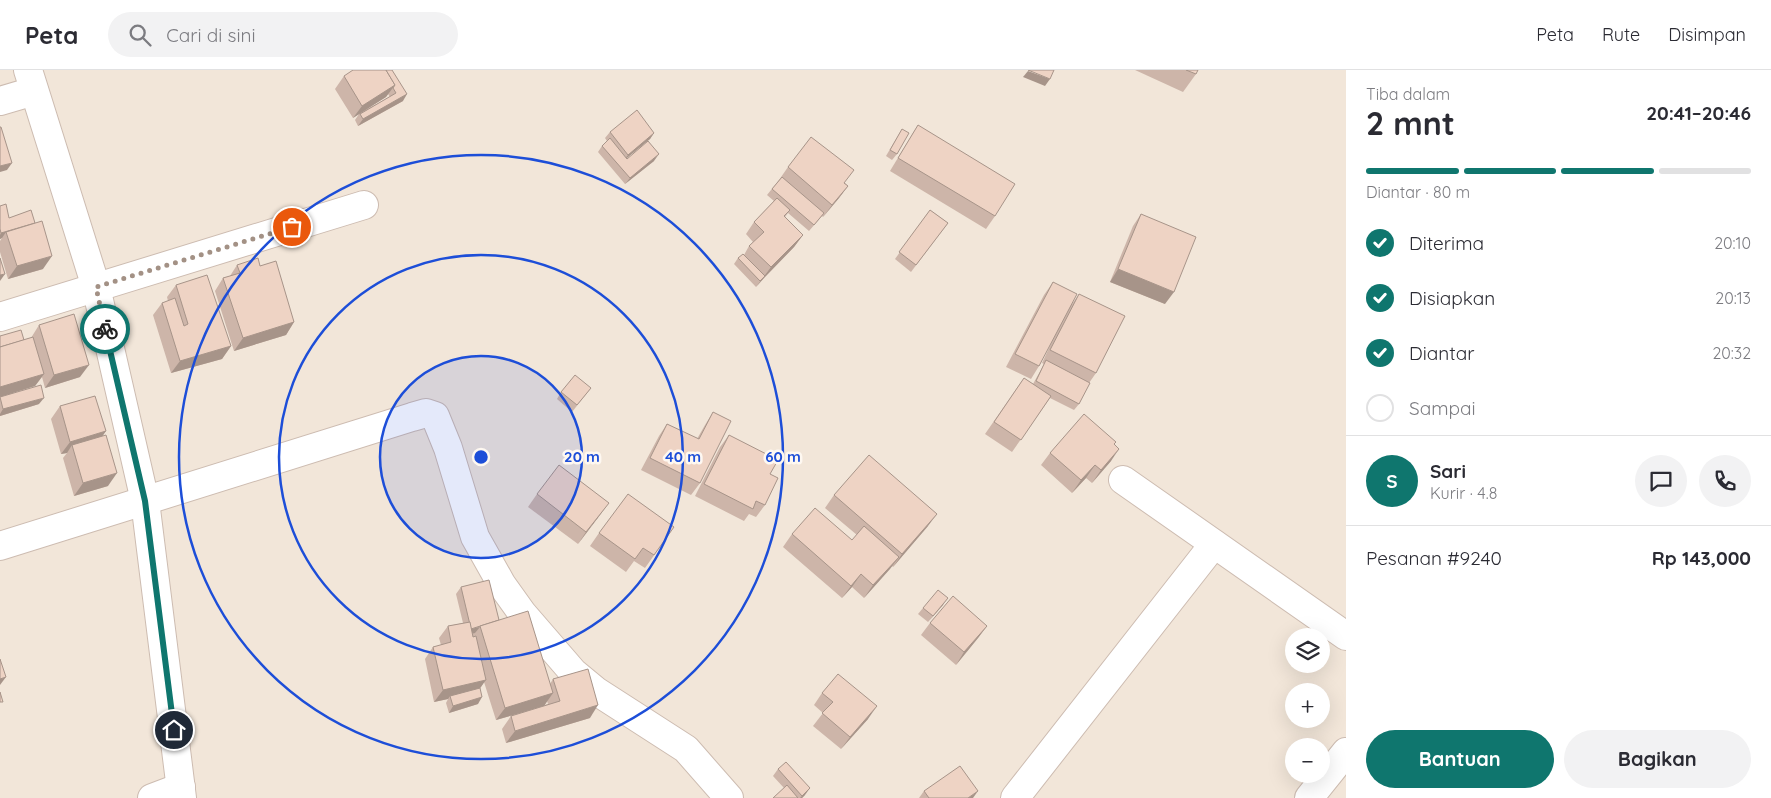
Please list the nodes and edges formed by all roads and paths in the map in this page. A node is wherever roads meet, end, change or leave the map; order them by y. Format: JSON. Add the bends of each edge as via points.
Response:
{"nodes":[{"id":1,"x":31,"y":80,"type":"edge"},
{"id":2,"x":0,"y":101,"type":"edge"},
{"id":3,"x":364,"y":205,"type":"dead end"},
{"id":4,"x":96,"y":287,"type":"junction"},
{"id":5,"x":0,"y":317,"type":"edge"},
{"id":6,"x":1123,"y":480,"type":"dead end"},
{"id":7,"x":145,"y":501,"type":"junction"},
{"id":8,"x":1214,"y":544,"type":"junction"},
{"id":9,"x":0,"y":546,"type":"edge"},
{"id":10,"x":1346,"y":636,"type":"edge"},
{"id":11,"x":1346,"y":752,"type":"edge"},
{"id":12,"x":182,"y":793,"type":"edge"},
{"id":13,"x":152,"y":798,"type":"edge"},
{"id":14,"x":729,"y":798,"type":"edge"},
{"id":15,"x":1015,"y":798,"type":"edge"},
{"id":16,"x":1309,"y":798,"type":"edge"}],
"edges":[{"from":1,"to":2,"type":"street"},
{"from":1,"to":4,"type":"street"},
{"from":3,"to":4,"type":"street"},
{"from":4,"to":5,"type":"street"},
{"from":4,"to":7,"type":"street"},
{"from":6,"to":8,"type":"street"},
{"from":7,"to":9,"type":"street"},
{"from":7,"to":12,"type":"street"},
{"from":7,"to":14,"type":"street","via":[[412,417],[426,413],[435,416],[475,537],[522,613],[573,672],[596,692],[686,749]]},
{"from":8,"to":10,"type":"street"},
{"from":8,"to":15,"type":"street"},
{"from":11,"to":16,"type":"street"},
{"from":12,"to":13,"type":"street"}]}
